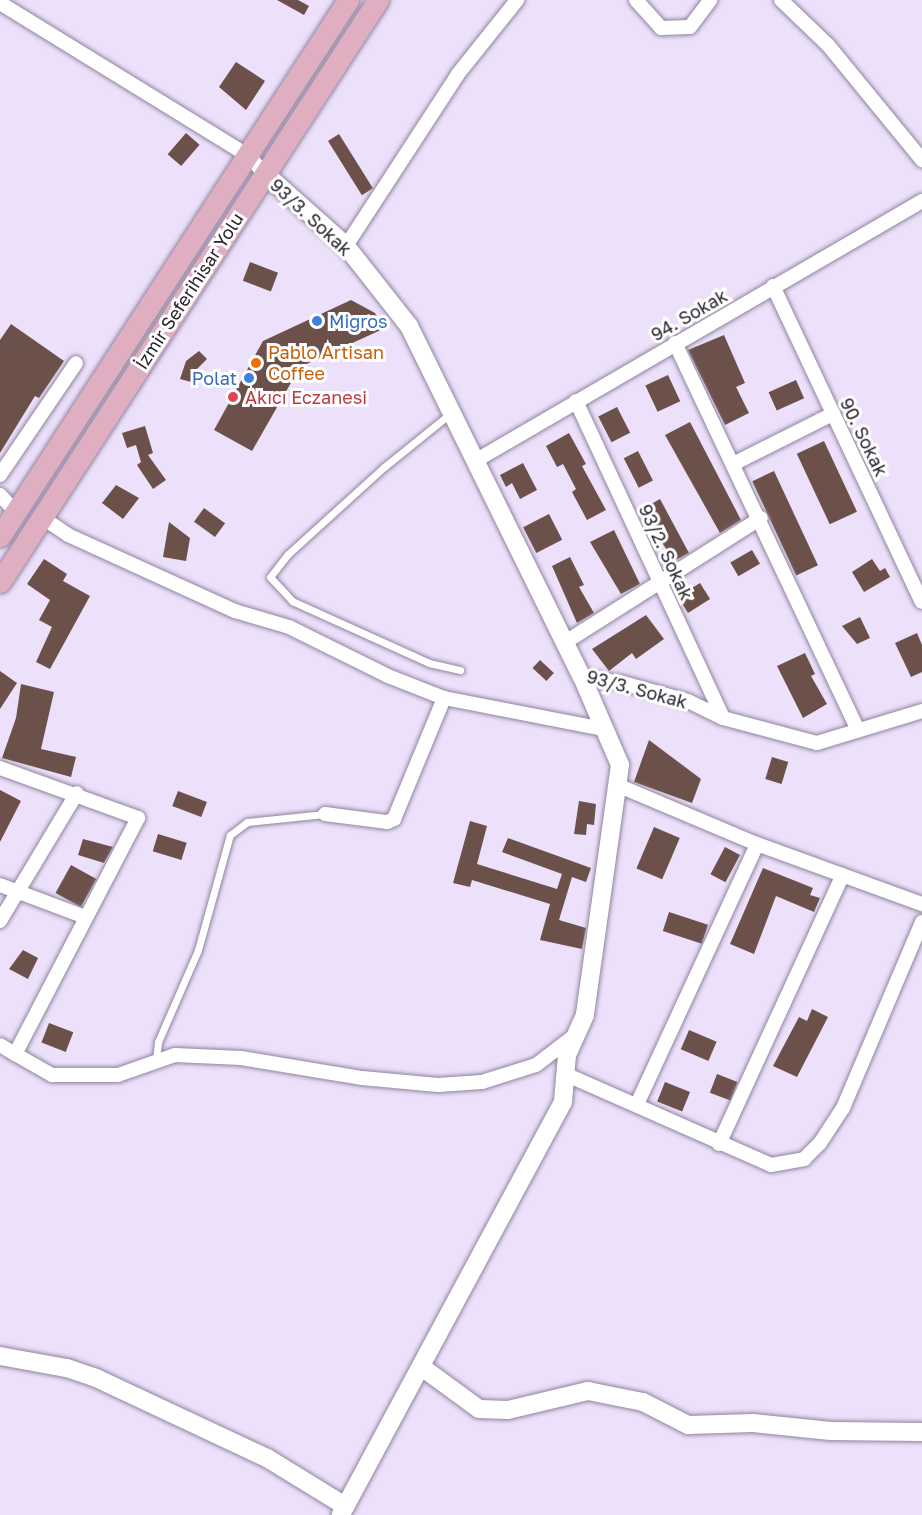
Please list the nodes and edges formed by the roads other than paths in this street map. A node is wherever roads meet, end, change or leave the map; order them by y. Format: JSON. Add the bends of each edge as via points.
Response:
{"nodes":[{"id":1,"x":348,"y":0,"type":"edge"},
{"id":2,"x":378,"y":0,"type":"edge"},
{"id":3,"x":517,"y":0,"type":"edge"},
{"id":4,"x":636,"y":0,"type":"edge"},
{"id":5,"x":710,"y":0,"type":"edge"},
{"id":6,"x":781,"y":0,"type":"edge"},
{"id":7,"x":4,"y":6,"type":"edge"},
{"id":8,"x":249,"y":156,"type":"junction"},
{"id":9,"x":922,"y":160,"type":"edge"},
{"id":10,"x":264,"y":172,"type":"junction"},
{"id":11,"x":922,"y":201,"type":"edge"},
{"id":12,"x":346,"y":246,"type":"junction"},
{"id":13,"x":773,"y":286,"type":"junction"},
{"id":14,"x":675,"y":343,"type":"junction"},
{"id":15,"x":75,"y":363,"type":"dead end"},
{"id":16,"x":576,"y":401,"type":"junction"},
{"id":17,"x":451,"y":413,"type":"junction"},
{"id":18,"x":833,"y":414,"type":"junction"},
{"id":19,"x":475,"y":461,"type":"junction"},
{"id":20,"x":733,"y":464,"type":"junction"},
{"id":21,"x":0,"y":475,"type":"edge"},
{"id":22,"x":0,"y":495,"type":"edge"},
{"id":23,"x":16,"y":512,"type":"junction"},
{"id":24,"x":43,"y":518,"type":"junction"},
{"id":25,"x":761,"y":518,"type":"junction"},
{"id":26,"x":0,"y":536,"type":"edge"},
{"id":27,"x":660,"y":581,"type":"junction"},
{"id":28,"x":0,"y":582,"type":"edge"},
{"id":29,"x":922,"y":603,"type":"edge"},
{"id":30,"x":564,"y":643,"type":"junction"},
{"id":31,"x":460,"y":670,"type":"dead end"},
{"id":32,"x":582,"y":677,"type":"junction"},
{"id":33,"x":444,"y":698,"type":"junction"},
{"id":34,"x":922,"y":711,"type":"edge"},
{"id":35,"x":723,"y":718,"type":"junction"},
{"id":36,"x":604,"y":729,"type":"junction"},
{"id":37,"x":858,"y":730,"type":"junction"},
{"id":38,"x":0,"y":768,"type":"edge"},
{"id":39,"x":617,"y":785,"type":"junction"},
{"id":40,"x":77,"y":793,"type":"junction"},
{"id":41,"x":325,"y":814,"type":"joint"},
{"id":42,"x":757,"y":844,"type":"junction"},
{"id":43,"x":843,"y":875,"type":"junction"},
{"id":44,"x":0,"y":885,"type":"edge"},
{"id":45,"x":17,"y":891,"type":"junction"},
{"id":46,"x":922,"y":904,"type":"edge"},
{"id":47,"x":85,"y":917,"type":"junction"},
{"id":48,"x":0,"y":921,"type":"edge"},
{"id":49,"x":922,"y":922,"type":"edge"},
{"id":50,"x":576,"y":1035,"type":"junction"},
{"id":51,"x":0,"y":1045,"type":"edge"},
{"id":52,"x":15,"y":1054,"type":"junction"},
{"id":53,"x":156,"y":1061,"type":"junction"},
{"id":54,"x":566,"y":1074,"type":"junction"},
{"id":55,"x":638,"y":1102,"type":"junction"},
{"id":56,"x":719,"y":1144,"type":"junction"},
{"id":57,"x":0,"y":1356,"type":"edge"},
{"id":58,"x":423,"y":1368,"type":"junction"},
{"id":59,"x":922,"y":1432,"type":"edge"},
{"id":60,"x":343,"y":1510,"type":"edge"}],
"edges":[{"from":1,"to":8,"type":"main road","name":"İzmir Seferihisar Yolu"},
{"from":2,"to":10,"type":"main road","name":"İzmir Seferihisar Yolu"},
{"from":3,"to":12,"type":"street","via":[[458,74]]},
{"from":4,"to":5,"type":"street","via":[[661,28],[690,27]]},
{"from":6,"to":9,"type":"street","via":[[828,45]]},
{"from":7,"to":8,"type":"street"},
{"from":8,"to":10,"type":"street"},
{"from":8,"to":23,"type":"main road","name":"İzmir Seferihisar Yolu"},
{"from":10,"to":12,"type":"street","name":"93/3. Sokak"},
{"from":10,"to":24,"type":"main road","name":"İzmir Seferihisar Yolu"},
{"from":11,"to":13,"type":"street","name":"94. Sokak"},
{"from":12,"to":17,"type":"street","name":"93/3. Sokak","via":[[409,326]]},
{"from":13,"to":14,"type":"street","name":"94. Sokak"},
{"from":13,"to":18,"type":"street","name":"90. Sokak"},
{"from":14,"to":16,"type":"street","name":"94. Sokak"},
{"from":14,"to":20,"type":"street"},
{"from":15,"to":21,"type":"street"},
{"from":16,"to":19,"type":"street","name":"94. Sokak"},
{"from":16,"to":27,"type":"street","name":"93/2. Sokak"},
{"from":17,"to":19,"type":"street","name":"93/3. Sokak"},
{"from":17,"to":31,"type":"lane","via":[[384,466],[288,554],[270,577],[292,601],[429,663]]},
{"from":18,"to":20,"type":"street"},
{"from":18,"to":29,"type":"street","name":"90. Sokak"},
{"from":19,"to":30,"type":"street","name":"93/3. Sokak"},
{"from":20,"to":25,"type":"street"},
{"from":22,"to":23,"type":"street"},
{"from":23,"to":26,"type":"main road","name":"İzmir Seferihisar Yolu"},
{"from":24,"to":28,"type":"main road","name":"İzmir Seferihisar Yolu"},
{"from":24,"to":33,"type":"street","via":[[68,535],[236,611],[289,627],[388,676]]},
{"from":25,"to":27,"type":"street"},
{"from":25,"to":37,"type":"street"},
{"from":27,"to":30,"type":"street"},
{"from":27,"to":35,"type":"street","name":"93/2. Sokak"},
{"from":30,"to":32,"type":"street","name":"93/3. Sokak"},
{"from":32,"to":35,"type":"street","name":"93/3. Sokak","via":[[623,682],[688,701]]},
{"from":32,"to":36,"type":"street"},
{"from":33,"to":36,"type":"street"},
{"from":33,"to":41,"type":"street","via":[[394,819],[387,822]]},
{"from":34,"to":37,"type":"street"},
{"from":35,"to":37,"type":"street","name":"93/3. Sokak","via":[[817,743]]},
{"from":36,"to":39,"type":"street","via":[[620,765]]},
{"from":38,"to":40,"type":"street"},
{"from":39,"to":42,"type":"street"},
{"from":39,"to":50,"type":"street","via":[[585,1015]]},
{"from":40,"to":45,"type":"street"},
{"from":40,"to":47,"type":"street","via":[[138,818]]},
{"from":41,"to":53,"type":"lane","via":[[247,822],[230,835],[198,950],[158,1042]]},
{"from":42,"to":43,"type":"street"},
{"from":42,"to":55,"type":"street"},
{"from":43,"to":46,"type":"street"},
{"from":43,"to":56,"type":"street"},
{"from":44,"to":45,"type":"street"},
{"from":45,"to":47,"type":"street"},
{"from":45,"to":48,"type":"street"},
{"from":47,"to":52,"type":"street"},
{"from":49,"to":56,"type":"street","via":[[843,1108],[820,1143],[804,1159],[771,1165]]},
{"from":50,"to":53,"type":"street","via":[[536,1065],[482,1082],[438,1085],[362,1078],[241,1058],[175,1055]]},
{"from":50,"to":54,"type":"street","via":[[567,1055]]},
{"from":51,"to":52,"type":"street"},
{"from":52,"to":53,"type":"street","via":[[52,1075],[118,1075]]},
{"from":54,"to":55,"type":"street"},
{"from":54,"to":58,"type":"street","via":[[563,1102]]},
{"from":55,"to":56,"type":"street"},
{"from":57,"to":60,"type":"street","via":[[67,1368],[96,1378],[267,1458]]},
{"from":58,"to":59,"type":"street","via":[[479,1409],[508,1410],[588,1391],[643,1402],[688,1425],[753,1423],[831,1431]]},
{"from":58,"to":60,"type":"street"}]}
